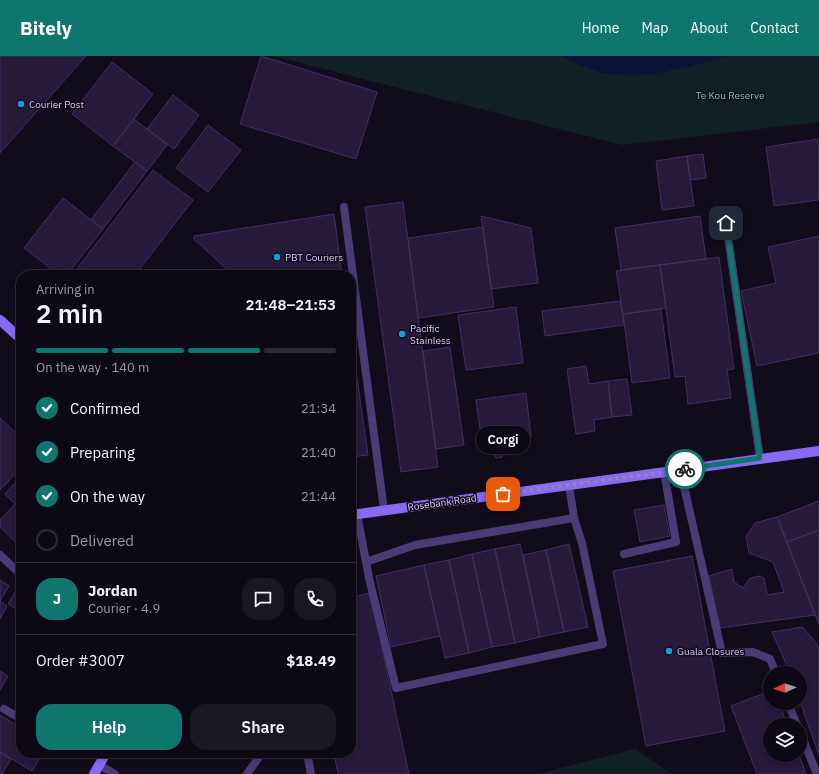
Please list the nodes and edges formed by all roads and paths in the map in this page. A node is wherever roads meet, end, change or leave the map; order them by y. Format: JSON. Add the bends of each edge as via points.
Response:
{"nodes":[{"id":1,"x":344,"y":207,"type":"dead end"},
{"id":2,"x":726,"y":223,"type":"dead end"},
{"id":3,"x":352,"y":270,"type":"edge"},
{"id":4,"x":356,"y":298,"type":"edge"},
{"id":5,"x":0,"y":320,"type":"edge"},
{"id":6,"x":16,"y":334,"type":"edge"},
{"id":7,"x":819,"y":451,"type":"edge"},
{"id":8,"x":760,"y":458,"type":"junction"},
{"id":9,"x":680,"y":469,"type":"junction"},
{"id":10,"x":664,"y":471,"type":"junction"},
{"id":11,"x":569,"y":485,"type":"junction"},
{"id":12,"x":384,"y":510,"type":"junction"},
{"id":13,"x":356,"y":515,"type":"edge"},
{"id":14,"x":574,"y":518,"type":"junction"},
{"id":15,"x":356,"y":523,"type":"edge"},
{"id":16,"x":624,"y":554,"type":"dead end"},
{"id":17,"x":0,"y":555,"type":"edge"},
{"id":18,"x":366,"y":562,"type":"junction"},
{"id":19,"x":16,"y":570,"type":"edge"},
{"id":20,"x":773,"y":666,"type":"edge"},
{"id":21,"x":4,"y":709,"type":"dead end"},
{"id":22,"x":16,"y":716,"type":"edge"},
{"id":23,"x":807,"y":749,"type":"edge"},
{"id":24,"x":103,"y":758,"type":"edge"},
{"id":25,"x":260,"y":758,"type":"edge"},
{"id":26,"x":307,"y":758,"type":"edge"},
{"id":27,"x":99,"y":764,"type":"junction"},
{"id":28,"x":254,"y":770,"type":"edge"},
{"id":29,"x":94,"y":774,"type":"edge"},
{"id":30,"x":115,"y":774,"type":"edge"},
{"id":31,"x":247,"y":774,"type":"edge"},
{"id":32,"x":311,"y":774,"type":"edge"},
{"id":33,"x":817,"y":774,"type":"edge"}],
"edges":[{"from":1,"to":3,"type":"lane"},
{"from":2,"to":8,"type":"lane"},
{"from":4,"to":12,"type":"lane"},
{"from":5,"to":6,"type":"main road"},
{"from":7,"to":8,"type":"main road","name":"Rosebank Road"},
{"from":8,"to":9,"type":"main road","name":"Rosebank Road"},
{"from":9,"to":10,"type":"main road","name":"Rosebank Road"},
{"from":9,"to":20,"type":"lane","via":[[722,653],[753,652],[770,660]]},
{"from":10,"to":11,"type":"main road","name":"Rosebank Road"},
{"from":10,"to":16,"type":"lane","via":[[676,542]]},
{"from":11,"to":12,"type":"main road","name":"Rosebank Road"},
{"from":11,"to":14,"type":"lane"},
{"from":12,"to":13,"type":"main road","name":"Rosebank Road"},
{"from":14,"to":18,"type":"lane","via":[[415,545]]},
{"from":14,"to":18,"type":"lane","via":[[582,543],[603,644],[396,688]]},
{"from":15,"to":18,"type":"lane"},
{"from":17,"to":19,"type":"lane"},
{"from":21,"to":22,"type":"lane"},
{"from":23,"to":33,"type":"lane"},
{"from":24,"to":27,"type":"main road"},
{"from":25,"to":28,"type":"lane"},
{"from":26,"to":32,"type":"lane"},
{"from":27,"to":29,"type":"main road"},
{"from":27,"to":30,"type":"lane"},
{"from":28,"to":31,"type":"lane"}]}
